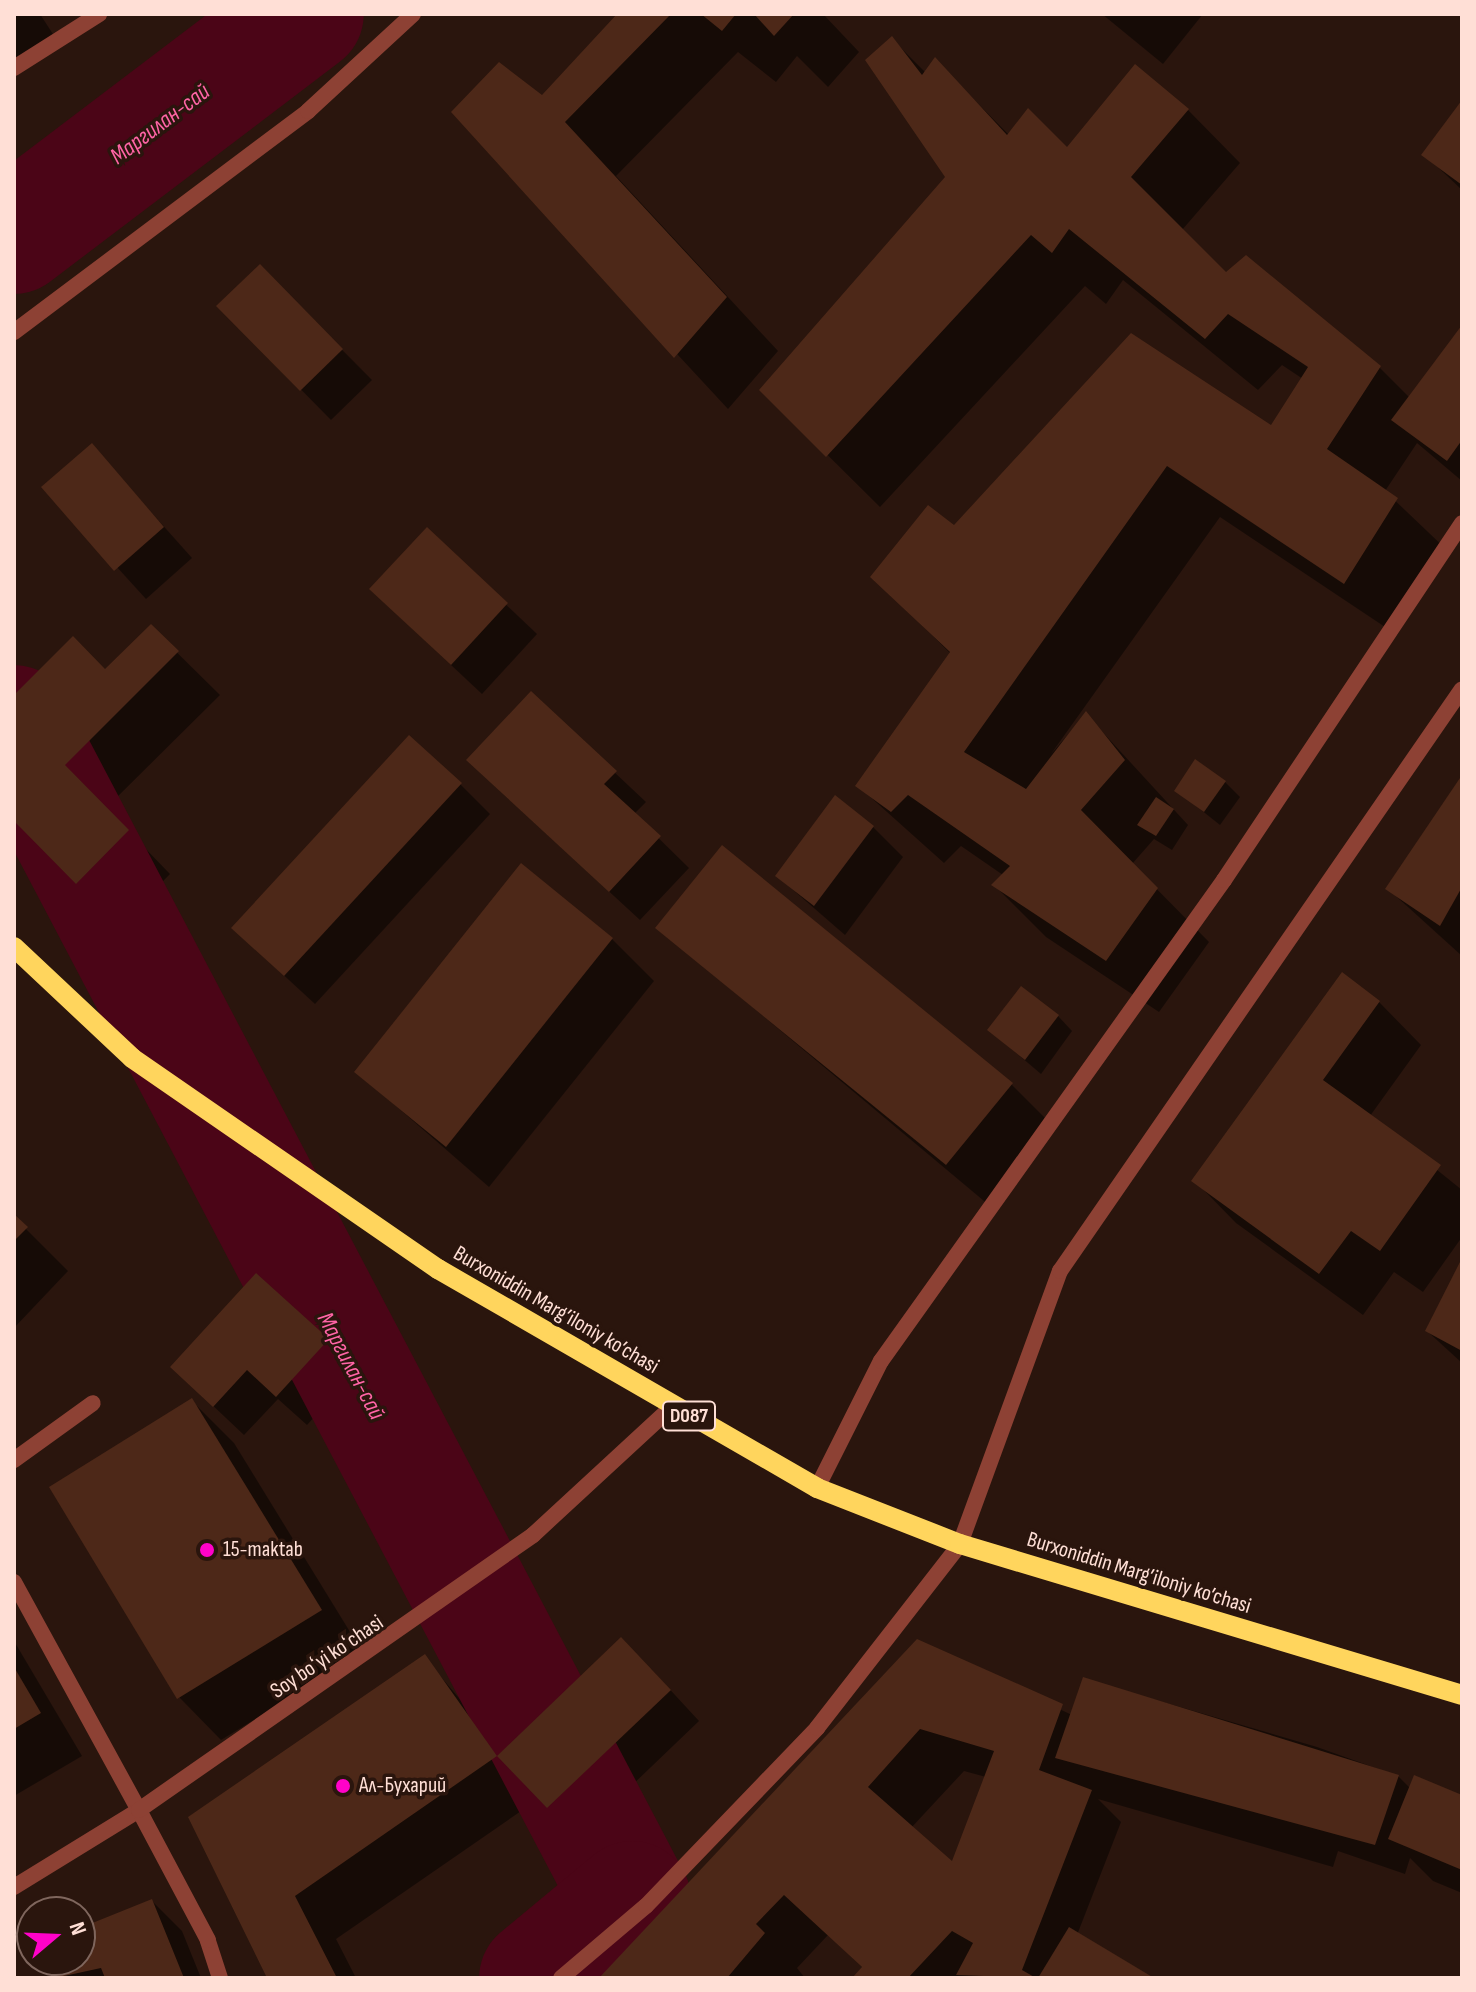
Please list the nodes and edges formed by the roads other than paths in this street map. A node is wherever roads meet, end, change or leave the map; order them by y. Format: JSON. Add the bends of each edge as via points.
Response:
{"nodes":[{"id":1,"x":99,"y":14,"type":"edge"},
{"id":2,"x":413,"y":14,"type":"edge"},
{"id":3,"x":14,"y":68,"type":"edge"},
{"id":4,"x":14,"y":332,"type":"edge"},
{"id":5,"x":1462,"y":523,"type":"edge"},
{"id":6,"x":1462,"y":689,"type":"edge"},
{"id":7,"x":14,"y":947,"type":"edge"},
{"id":8,"x":93,"y":1403,"type":"dead end"},
{"id":9,"x":673,"y":1406,"type":"junction"},
{"id":10,"x":14,"y":1460,"type":"edge"},
{"id":11,"x":817,"y":1488,"type":"junction"},
{"id":12,"x":960,"y":1544,"type":"junction"},
{"id":13,"x":14,"y":1582,"type":"edge"},
{"id":14,"x":1462,"y":1695,"type":"edge"},
{"id":15,"x":139,"y":1810,"type":"junction"},
{"id":16,"x":14,"y":1887,"type":"edge"},
{"id":17,"x":220,"y":1978,"type":"edge"},
{"id":18,"x":561,"y":1978,"type":"edge"}],
"edges":[{"from":1,"to":3,"type":"street"},
{"from":2,"to":4,"type":"street","via":[[308,111]]},
{"from":5,"to":11,"type":"street","via":[[1224,880],[881,1361]]},
{"from":6,"to":12,"type":"street","via":[[1060,1271]]},
{"from":7,"to":9,"type":"main road","name":"Burxoniddin Marg’iloniy ko’chasi","number":"D087","via":[[132,1058],[438,1269]]},
{"from":8,"to":10,"type":"street"},
{"from":9,"to":11,"type":"main road","name":"Burxoniddin Marg’iloniy ko’chasi","number":"D087"},
{"from":9,"to":15,"type":"street","name":"Soy boʻyi koʻchasi","via":[[533,1535],[413,1626]]},
{"from":11,"to":12,"type":"main road","name":"Burxoniddin Marg’iloniy ko’chasi","number":"D087"},
{"from":12,"to":14,"type":"main road","name":"Burxoniddin Marg’iloniy ko’chasi","number":"D087"},
{"from":12,"to":18,"type":"street","via":[[817,1728],[646,1906]]},
{"from":13,"to":15,"type":"street"},
{"from":15,"to":16,"type":"street","name":"Soy boʻyi koʻchasi"},
{"from":15,"to":17,"type":"street","via":[[208,1940]]}]}
